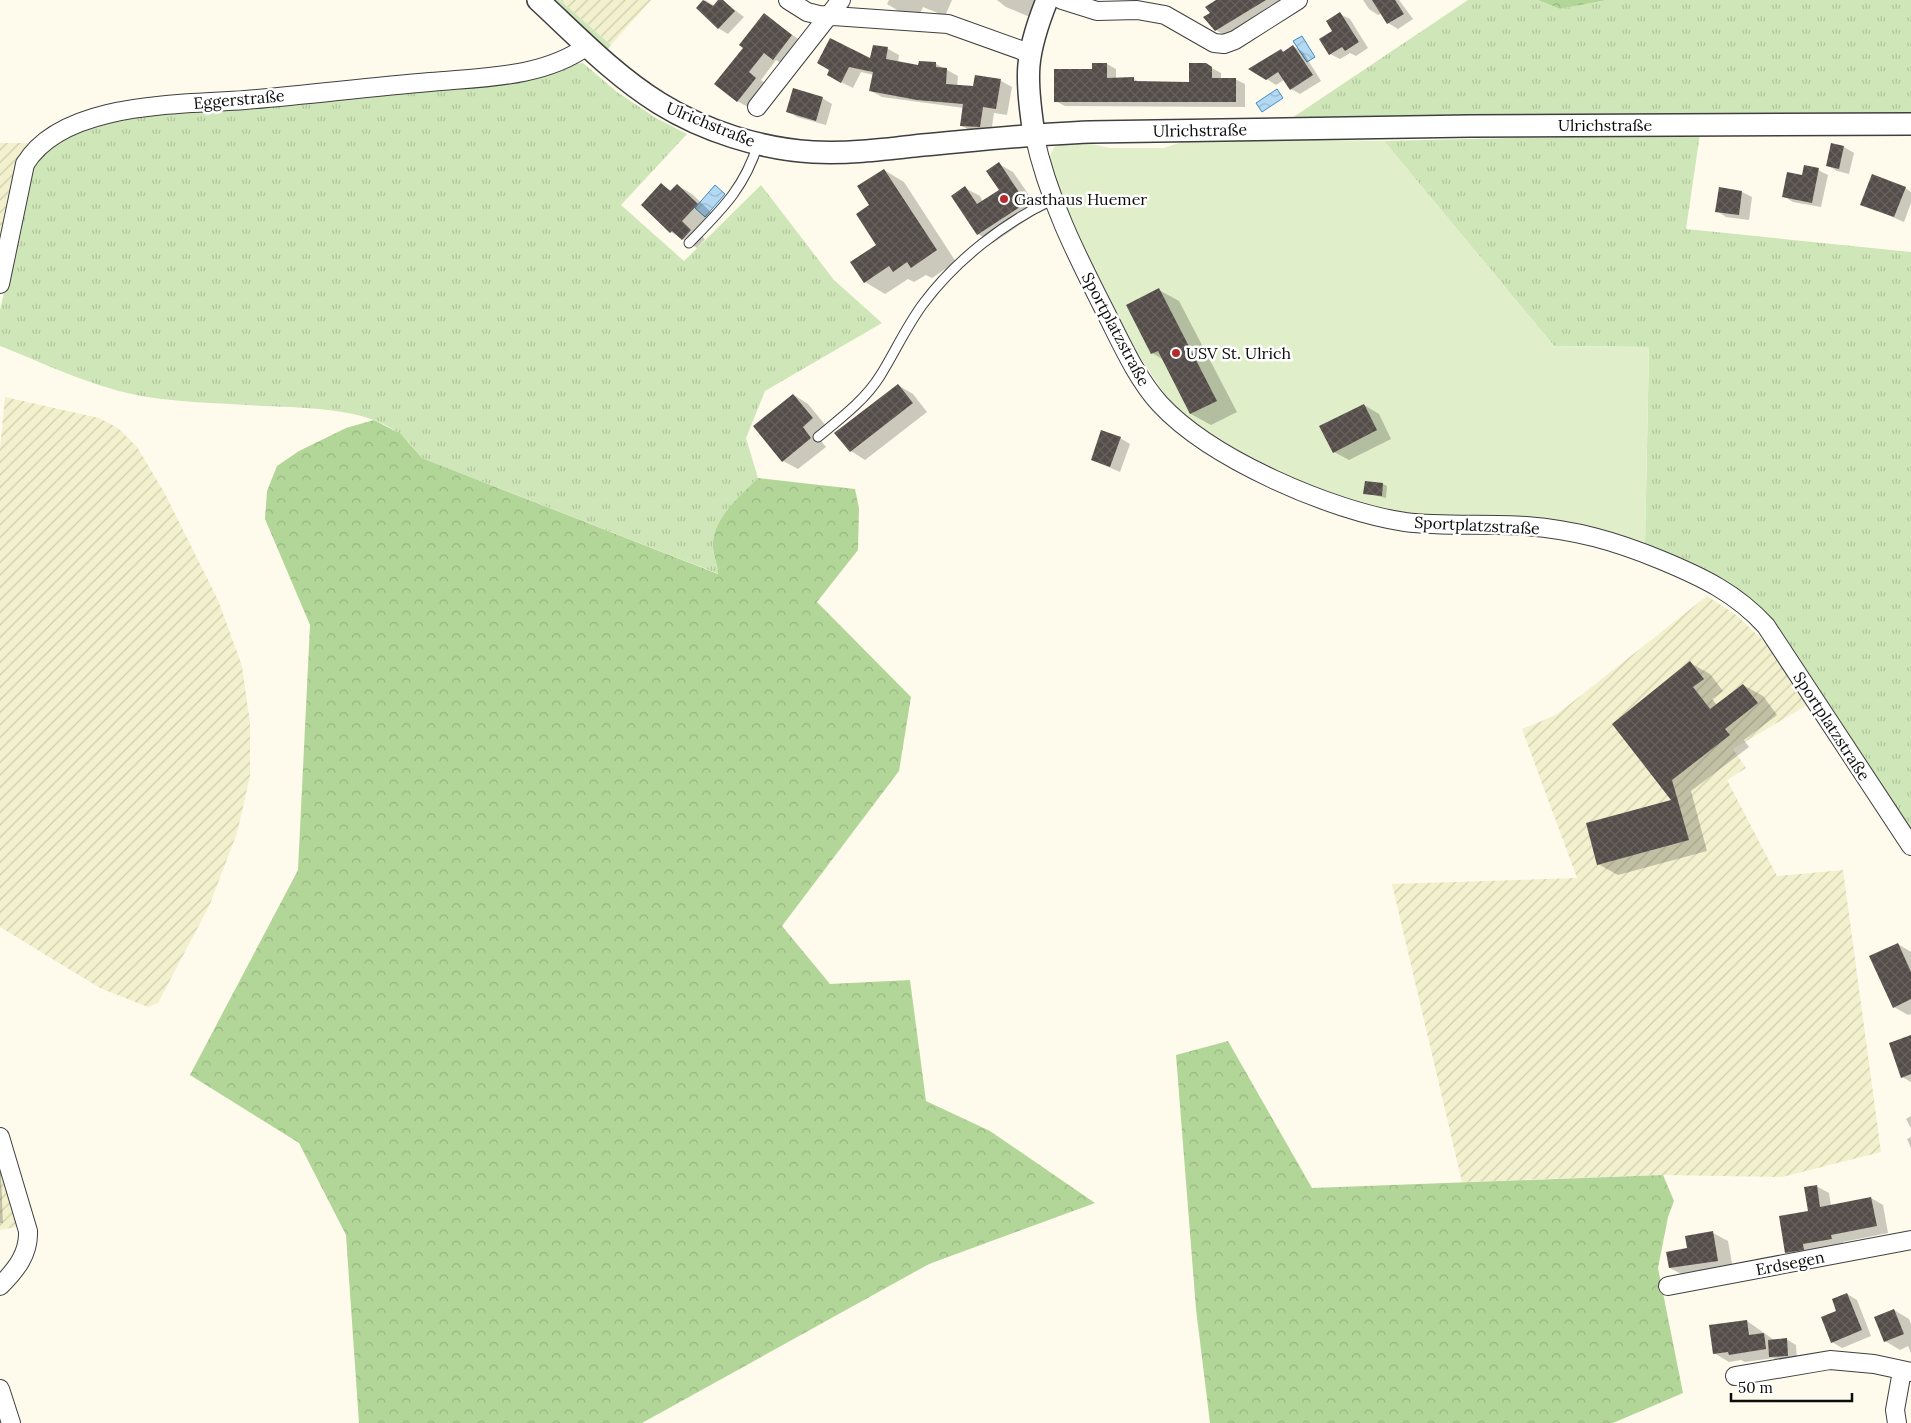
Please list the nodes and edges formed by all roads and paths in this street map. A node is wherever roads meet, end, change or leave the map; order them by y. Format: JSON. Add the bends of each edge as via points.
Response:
{"nodes":[{"id":1,"x":538,"y":0,"type":"edge"},
{"id":2,"x":788,"y":0,"type":"edge"},
{"id":3,"x":840,"y":0,"type":"edge"},
{"id":4,"x":1047,"y":0,"type":"edge"},
{"id":5,"x":1062,"y":0,"type":"edge"},
{"id":6,"x":1298,"y":0,"type":"edge"},
{"id":7,"x":828,"y":16,"type":"junction"},
{"id":8,"x":586,"y":46,"type":"junction"},
{"id":9,"x":1030,"y":53,"type":"junction"},
{"id":10,"x":756,"y":108,"type":"dead end"},
{"id":11,"x":1911,"y":124,"type":"edge"},
{"id":12,"x":1034,"y":134,"type":"junction"},
{"id":13,"x":758,"y":144,"type":"junction"},
{"id":14,"x":1052,"y":200,"type":"junction"},
{"id":15,"x":689,"y":243,"type":"dead end"},
{"id":16,"x":0,"y":284,"type":"edge"},
{"id":17,"x":818,"y":437,"type":"dead end"},
{"id":18,"x":1911,"y":846,"type":"edge"},
{"id":19,"x":0,"y":1137,"type":"edge"},
{"id":20,"x":1911,"y":1240,"type":"edge"},
{"id":21,"x":0,"y":1286,"type":"edge"},
{"id":22,"x":1668,"y":1286,"type":"dead end"},
{"id":23,"x":1906,"y":1372,"type":"edge"},
{"id":24,"x":1735,"y":1376,"type":"dead end"},
{"id":25,"x":0,"y":1389,"type":"edge"},
{"id":26,"x":12,"y":1423,"type":"edge"},
{"id":27,"x":1897,"y":1423,"type":"edge"}],
"edges":[{"from":1,"to":8,"type":"street","name":"Ulrichstraße"},
{"from":2,"to":7,"type":"street","via":[[807,12]]},
{"from":3,"to":7,"type":"street"},
{"from":4,"to":9,"type":"street"},
{"from":5,"to":6,"type":"street","via":[[1097,10],[1137,10],[1165,15],[1214,43],[1224,44]]},
{"from":7,"to":9,"type":"street","via":[[948,24]]},
{"from":7,"to":10,"type":"street"},
{"from":8,"to":13,"type":"street","name":"Ulrichstraße","via":[[636,88],[661,104],[690,119]]},
{"from":8,"to":16,"type":"street","name":"Eggerstraße","via":[[565,60],[496,76],[246,100],[155,105],[115,113],[60,132],[34,151],[26,164]]},
{"from":9,"to":12,"type":"street","via":[[1027,92]]},
{"from":11,"to":12,"type":"street","name":"Ulrichstraße","via":[[1480,126]]},
{"from":12,"to":13,"type":"street","name":"Ulrichstraße","via":[[850,152],[813,152]]},
{"from":12,"to":14,"type":"street","name":"Sportplatzstraße"},
{"from":13,"to":15,"type":"lane","via":[[746,177],[737,190]]},
{"from":14,"to":17,"type":"lane","via":[[1002,230],[938,285],[905,329],[867,394]]},
{"from":14,"to":18,"type":"street","name":"Sportplatzstraße","via":[[1073,248],[1146,387],[1178,421],[1248,467],[1342,507],[1407,522],[1524,526],[1595,535],[1718,585],[1749,607],[1766,626]]},
{"from":19,"to":21,"type":"street","via":[[28,1231],[24,1255]]},
{"from":20,"to":22,"type":"street","name":"Erdsegen"},
{"from":23,"to":24,"type":"street","via":[[1874,1364],[1830,1360]]},
{"from":23,"to":27,"type":"street","via":[[1895,1410]]},
{"from":25,"to":26,"type":"street"}]}
